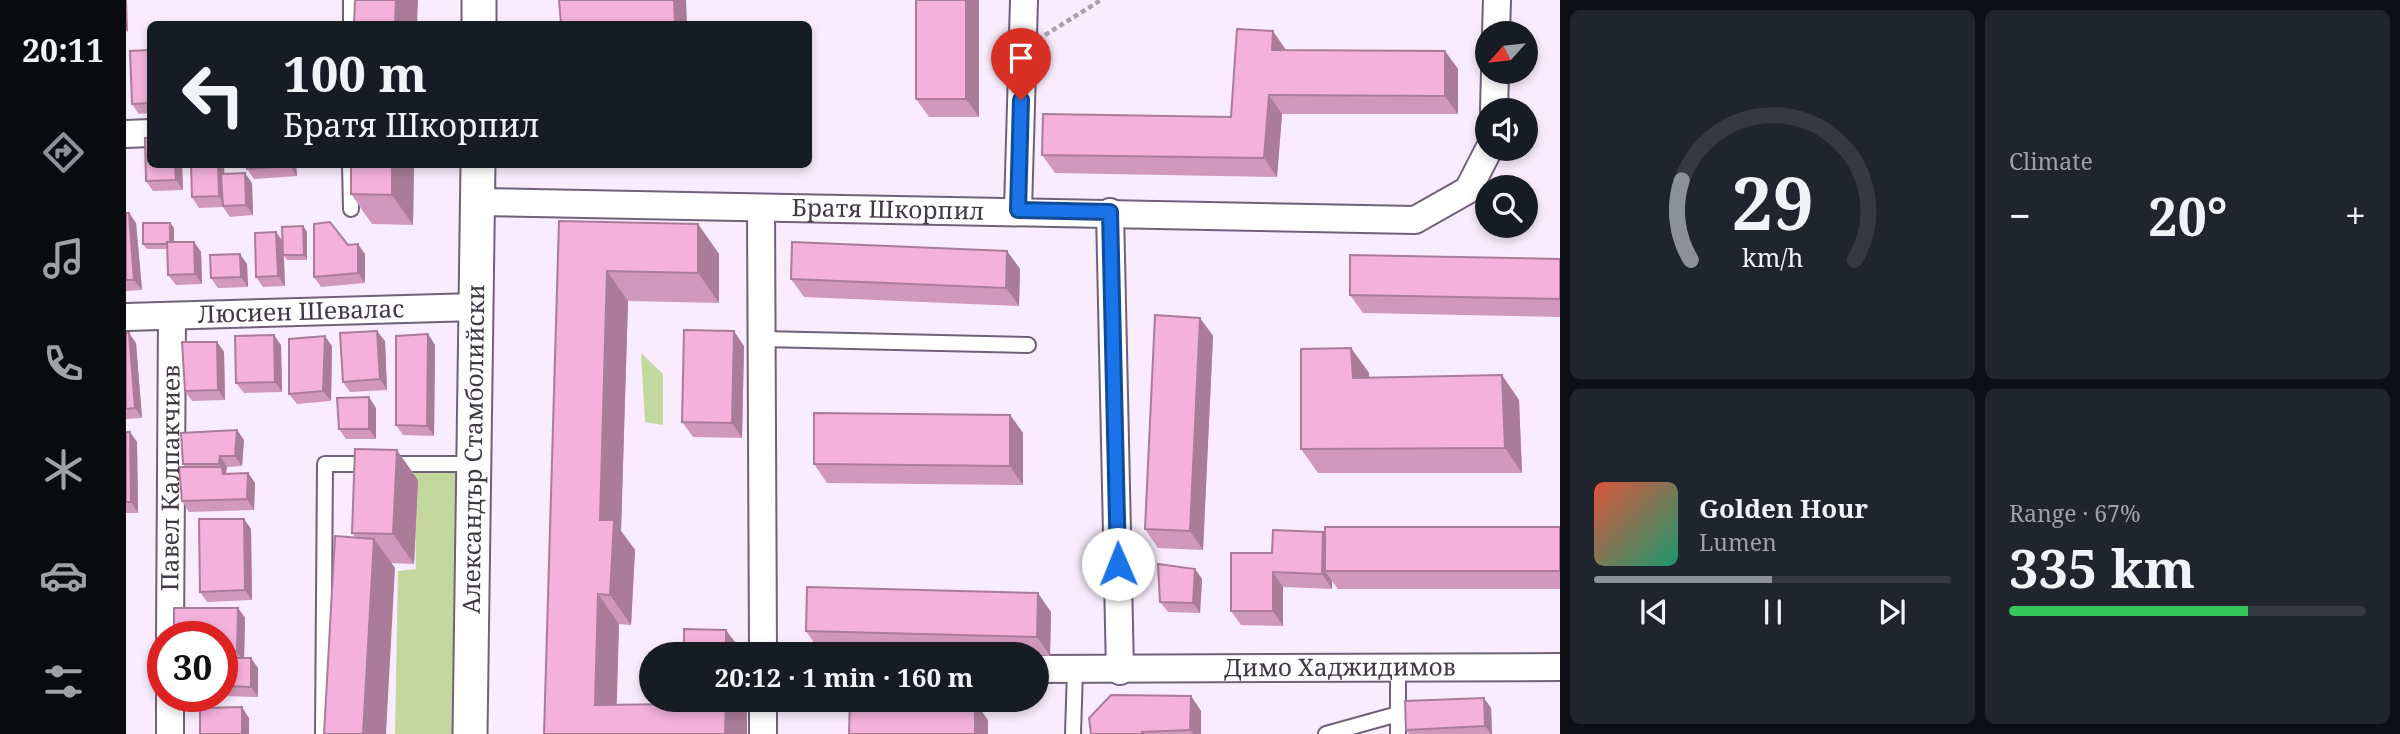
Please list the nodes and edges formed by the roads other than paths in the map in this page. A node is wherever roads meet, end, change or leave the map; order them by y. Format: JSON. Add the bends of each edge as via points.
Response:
{"nodes":[{"id":1,"x":351,"y":0,"type":"edge"},
{"id":2,"x":479,"y":0,"type":"edge"},
{"id":3,"x":1024,"y":0,"type":"edge"},
{"id":4,"x":1497,"y":0,"type":"edge"},
{"id":5,"x":351,"y":21,"type":"edge"},
{"id":6,"x":479,"y":21,"type":"edge"},
{"id":7,"x":1496,"y":21,"type":"edge"},
{"id":8,"x":147,"y":133,"type":"edge"},
{"id":9,"x":126,"y":134,"type":"edge"},
{"id":10,"x":1483,"y":161,"type":"edge"},
{"id":11,"x":350,"y":168,"type":"edge"},
{"id":12,"x":478,"y":168,"type":"edge"},
{"id":13,"x":478,"y":202,"type":"junction"},
{"id":14,"x":761,"y":208,"type":"junction"},
{"id":15,"x":351,"y":209,"type":"edge"},
{"id":16,"x":1018,"y":210,"type":"junction"},
{"id":17,"x":1110,"y":212,"type":"junction"},
{"id":18,"x":476,"y":307,"type":"junction"},
{"id":19,"x":126,"y":317,"type":"edge"},
{"id":20,"x":172,"y":317,"type":"junction"},
{"id":21,"x":761,"y":339,"type":"junction"},
{"id":22,"x":1028,"y":345,"type":"dead end"},
{"id":23,"x":472,"y":464,"type":"junction"},
{"id":24,"x":170,"y":621,"type":"edge"},
{"id":25,"x":763,"y":642,"type":"edge"},
{"id":26,"x":1560,"y":667,"type":"edge"},
{"id":27,"x":1398,"y":668,"type":"junction"},
{"id":28,"x":1049,"y":669,"type":"edge"},
{"id":29,"x":1075,"y":670,"type":"junction"},
{"id":30,"x":1120,"y":671,"type":"junction"},
{"id":31,"x":170,"y":712,"type":"edge"},
{"id":32,"x":763,"y":712,"type":"edge"},
{"id":33,"x":1398,"y":714,"type":"junction"},
{"id":34,"x":170,"y":734,"type":"edge"},
{"id":35,"x":323,"y":734,"type":"edge"},
{"id":36,"x":470,"y":734,"type":"edge"},
{"id":37,"x":763,"y":734,"type":"edge"},
{"id":38,"x":1073,"y":734,"type":"edge"},
{"id":39,"x":1325,"y":734,"type":"edge"},
{"id":40,"x":1398,"y":734,"type":"edge"}],
"edges":[{"from":1,"to":5,"type":"lane"},
{"from":2,"to":6,"type":"street"},
{"from":3,"to":16,"type":"street"},
{"from":4,"to":7,"type":"street"},
{"from":8,"to":9,"type":"street"},
{"from":10,"to":17,"type":"street","name":"Братя Шкорпил","via":[[1468,190],[1415,220]]},
{"from":11,"to":15,"type":"lane"},
{"from":12,"to":13,"type":"street","name":"Александър Стамболийски"},
{"from":13,"to":14,"type":"street"},
{"from":13,"to":18,"type":"street","name":"Александър Стамболийски"},
{"from":14,"to":16,"type":"street","name":"Братя Шкорпил"},
{"from":14,"to":21,"type":"street","name":"Братя Шкорпил"},
{"from":16,"to":17,"type":"street","name":"Братя Шкорпил"},
{"from":17,"to":30,"type":"street"},
{"from":18,"to":20,"type":"street","name":"Люсиен Шевалас"},
{"from":18,"to":23,"type":"street","name":"Александър Стамболийски"},
{"from":19,"to":20,"type":"street","name":"Люсиен Шевалас"},
{"from":20,"to":24,"type":"street","name":"Павел Калпакчиев"},
{"from":21,"to":22,"type":"lane"},
{"from":21,"to":25,"type":"street","name":"Братя Шкорпил"},
{"from":23,"to":35,"type":"lane","via":[[325,464]]},
{"from":23,"to":36,"type":"street","name":"Александър Стамболийски"},
{"from":26,"to":27,"type":"street","name":"Димо Хаджидимов"},
{"from":27,"to":30,"type":"street","name":"Димо Хаджидимов"},
{"from":27,"to":33,"type":"lane"},
{"from":28,"to":29,"type":"street","name":"Димо Хаджидимов"},
{"from":29,"to":30,"type":"street","name":"Димо Хаджидимов"},
{"from":29,"to":38,"type":"lane"},
{"from":31,"to":34,"type":"street"},
{"from":32,"to":37,"type":"street"},
{"from":33,"to":39,"type":"lane"},
{"from":33,"to":40,"type":"lane"}]}
